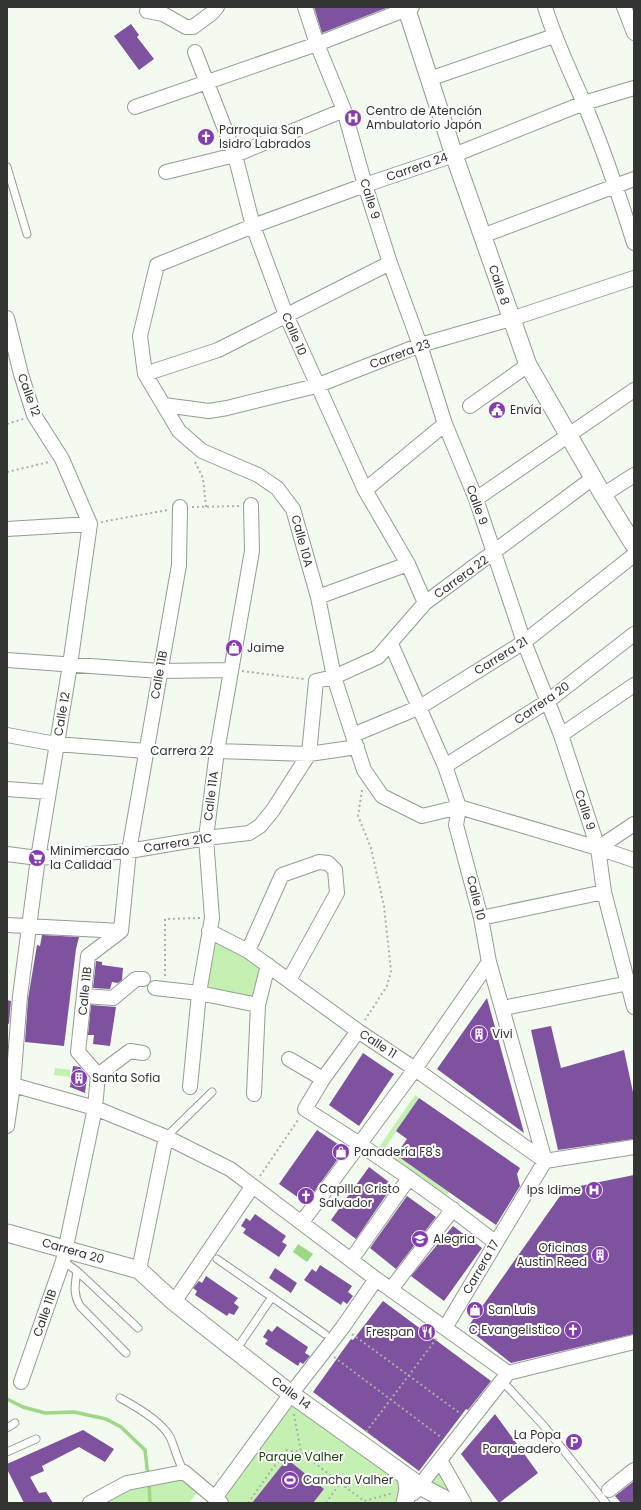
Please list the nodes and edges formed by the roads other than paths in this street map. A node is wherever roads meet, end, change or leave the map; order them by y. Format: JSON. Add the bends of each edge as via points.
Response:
{"nodes":[{"id":1,"x":217,"y":7,"type":"edge"},
{"id":2,"x":305,"y":7,"type":"edge"},
{"id":3,"x":545,"y":7,"type":"edge"},
{"id":4,"x":624,"y":7,"type":"edge"},
{"id":5,"x":408,"y":8,"type":"edge"},
{"id":6,"x":147,"y":11,"type":"dead end"},
{"id":7,"x":634,"y":33,"type":"edge"},
{"id":8,"x":554,"y":36,"type":"junction"},
{"id":9,"x":317,"y":44,"type":"junction"},
{"id":10,"x":195,"y":52,"type":"dead end"},
{"id":11,"x":429,"y":79,"type":"junction"},
{"id":12,"x":207,"y":82,"type":"junction"},
{"id":13,"x":634,"y":88,"type":"edge"},
{"id":14,"x":584,"y":103,"type":"junction"},
{"id":15,"x":135,"y":107,"type":"dead end"},
{"id":16,"x":344,"y":110,"type":"junction"},
{"id":17,"x":235,"y":155,"type":"junction"},
{"id":18,"x":454,"y":155,"type":"junction"},
{"id":19,"x":7,"y":167,"type":"edge"},
{"id":20,"x":166,"y":172,"type":"dead end"},
{"id":21,"x":634,"y":179,"type":"edge"},
{"id":22,"x":365,"y":185,"type":"junction"},
{"id":23,"x":616,"y":185,"type":"junction"},
{"id":24,"x":253,"y":226,"type":"junction"},
{"id":25,"x":27,"y":234,"type":"dead end"},
{"id":26,"x":482,"y":236,"type":"junction"},
{"id":27,"x":634,"y":243,"type":"edge"},
{"id":28,"x":390,"y":263,"type":"junction"},
{"id":29,"x":156,"y":265,"type":"joint"},
{"id":30,"x":634,"y":278,"type":"edge"},
{"id":31,"x":286,"y":315,"type":"junction"},
{"id":32,"x":7,"y":318,"type":"edge"},
{"id":33,"x":511,"y":319,"type":"junction"},
{"id":34,"x":420,"y":345,"type":"junction"},
{"id":35,"x":528,"y":365,"type":"junction"},
{"id":36,"x":145,"y":374,"type":"junction"},
{"id":37,"x":316,"y":386,"type":"junction"},
{"id":38,"x":634,"y":390,"type":"edge"},
{"id":39,"x":164,"y":405,"type":"junction"},
{"id":40,"x":470,"y":406,"type":"dead end"},
{"id":41,"x":445,"y":424,"type":"junction"},
{"id":42,"x":568,"y":435,"type":"junction"},
{"id":43,"x":634,"y":475,"type":"edge"},
{"id":44,"x":593,"y":478,"type":"junction"},
{"id":45,"x":365,"y":490,"type":"junction"},
{"id":46,"x":603,"y":495,"type":"junction"},
{"id":47,"x":476,"y":499,"type":"junction"},
{"id":48,"x":252,"y":506,"type":"road end"},
{"id":49,"x":180,"y":507,"type":"road end"},
{"id":50,"x":90,"y":524,"type":"junction"},
{"id":51,"x":7,"y":529,"type":"edge"},
{"id":52,"x":634,"y":545,"type":"edge"},
{"id":53,"x":494,"y":553,"type":"junction"},
{"id":54,"x":634,"y":555,"type":"edge"},
{"id":55,"x":408,"y":564,"type":"junction"},
{"id":56,"x":318,"y":597,"type":"junction"},
{"id":57,"x":425,"y":603,"type":"junction"},
{"id":58,"x":634,"y":634,"type":"edge"},
{"id":59,"x":524,"y":642,"type":"junction"},
{"id":60,"x":391,"y":644,"type":"junction"},
{"id":61,"x":7,"y":660,"type":"edge"},
{"id":62,"x":70,"y":665,"type":"junction"},
{"id":63,"x":231,"y":670,"type":"junction"},
{"id":64,"x":160,"y":671,"type":"junction"},
{"id":65,"x":334,"y":677,"type":"junction"},
{"id":66,"x":634,"y":685,"type":"edge"},
{"id":67,"x":548,"y":701,"type":"junction"},
{"id":68,"x":420,"y":707,"type":"junction"},
{"id":69,"x":7,"y":735,"type":"edge"},
{"id":70,"x":561,"y":735,"type":"junction"},
{"id":71,"x":355,"y":741,"type":"junction"},
{"id":72,"x":56,"y":744,"type":"junction"},
{"id":73,"x":146,"y":751,"type":"junction"},
{"id":74,"x":217,"y":751,"type":"junction"},
{"id":75,"x":309,"y":754,"type":"junction"},
{"id":76,"x":445,"y":766,"type":"junction"},
{"id":77,"x":7,"y":789,"type":"edge"},
{"id":78,"x":48,"y":792,"type":"junction"},
{"id":79,"x":460,"y":807,"type":"junction"},
{"id":80,"x":634,"y":824,"type":"edge"},
{"id":81,"x":206,"y":838,"type":"junction"},
{"id":82,"x":598,"y":848,"type":"junction"},
{"id":83,"x":129,"y":851,"type":"junction"},
{"id":84,"x":7,"y":854,"type":"edge"},
{"id":85,"x":38,"y":858,"type":"junction"},
{"id":86,"x":634,"y":860,"type":"edge"},
{"id":87,"x":604,"y":892,"type":"junction"},
{"id":88,"x":481,"y":918,"type":"junction"},
{"id":89,"x":7,"y":925,"type":"edge"},
{"id":90,"x":211,"y":925,"type":"junction"},
{"id":91,"x":29,"y":927,"type":"junction"},
{"id":92,"x":121,"y":931,"type":"junction"},
{"id":93,"x":248,"y":951,"type":"junction"},
{"id":94,"x":489,"y":962,"type":"junction"},
{"id":95,"x":268,"y":965,"type":"junction"},
{"id":96,"x":143,"y":979,"type":"dead end"},
{"id":97,"x":289,"y":980,"type":"junction"},
{"id":98,"x":632,"y":984,"type":"edge"},
{"id":99,"x":160,"y":989,"type":"road end"},
{"id":100,"x":199,"y":993,"type":"junction"},
{"id":101,"x":14,"y":994,"type":"edge"},
{"id":102,"x":84,"y":996,"type":"junction"},
{"id":103,"x":258,"y":1005,"type":"junction"},
{"id":104,"x":634,"y":1006,"type":"edge"},
{"id":105,"x":503,"y":1008,"type":"junction"},
{"id":106,"x":358,"y":1031,"type":"junction"},
{"id":107,"x":143,"y":1053,"type":"dead end"},
{"id":108,"x":289,"y":1059,"type":"dead end"},
{"id":109,"x":11,"y":1066,"type":"edge"},
{"id":110,"x":415,"y":1069,"type":"junction"},
{"id":111,"x":98,"y":1074,"type":"junction"},
{"id":112,"x":323,"y":1079,"type":"junction"},
{"id":113,"x":13,"y":1085,"type":"junction"},
{"id":114,"x":190,"y":1087,"type":"dead end"},
{"id":115,"x":212,"y":1092,"type":"dead end"},
{"id":116,"x":254,"y":1094,"type":"dead end"},
{"id":117,"x":95,"y":1108,"type":"junction"},
{"id":118,"x":7,"y":1126,"type":"edge"},
{"id":119,"x":166,"y":1137,"type":"junction"},
{"id":120,"x":359,"y":1142,"type":"junction"},
{"id":121,"x":634,"y":1147,"type":"edge"},
{"id":122,"x":545,"y":1160,"type":"junction"},
{"id":123,"x":409,"y":1178,"type":"junction"},
{"id":124,"x":252,"y":1187,"type":"junction"},
{"id":125,"x":453,"y":1209,"type":"junction"},
{"id":126,"x":302,"y":1222,"type":"junction"},
{"id":127,"x":7,"y":1233,"type":"edge"},
{"id":128,"x":495,"y":1242,"type":"junction"},
{"id":129,"x":64,"y":1255,"type":"junction"},
{"id":130,"x":217,"y":1259,"type":"dead end"},
{"id":131,"x":351,"y":1260,"type":"junction"},
{"id":132,"x":139,"y":1270,"type":"junction"},
{"id":133,"x":77,"y":1271,"type":"junction"},
{"id":134,"x":376,"y":1279,"type":"junction"},
{"id":135,"x":391,"y":1289,"type":"junction"},
{"id":136,"x":272,"y":1298,"type":"junction"},
{"id":137,"x":174,"y":1302,"type":"junction"},
{"id":138,"x":138,"y":1328,"type":"dead end"},
{"id":139,"x":445,"y":1328,"type":"junction"},
{"id":140,"x":326,"y":1334,"type":"dead end"},
{"id":141,"x":634,"y":1342,"type":"edge"},
{"id":142,"x":236,"y":1350,"type":"junction"},
{"id":143,"x":126,"y":1353,"type":"dead end"},
{"id":144,"x":505,"y":1377,"type":"junction"},
{"id":145,"x":21,"y":1382,"type":"dead end"},
{"id":146,"x":291,"y":1394,"type":"junction"},
{"id":147,"x":120,"y":1398,"type":"dead end"},
{"id":148,"x":16,"y":1424,"type":"dead end"},
{"id":149,"x":7,"y":1428,"type":"edge"},
{"id":150,"x":36,"y":1439,"type":"dead end"},
{"id":151,"x":7,"y":1452,"type":"edge"},
{"id":152,"x":440,"y":1460,"type":"junction"},
{"id":153,"x":634,"y":1470,"type":"edge"},
{"id":154,"x":184,"y":1472,"type":"junction"},
{"id":155,"x":409,"y":1492,"type":"edge"},
{"id":156,"x":608,"y":1496,"type":"edge"},
{"id":157,"x":218,"y":1500,"type":"edge"},
{"id":158,"x":90,"y":1503,"type":"edge"},
{"id":159,"x":452,"y":1503,"type":"edge"},
{"id":160,"x":464,"y":1503,"type":"edge"}],
"edges":[{"from":1,"to":6,"type":"street","via":[[193,27],[186,27],[163,14]]},
{"from":2,"to":9,"type":"street","name":"Calle 9"},
{"from":3,"to":8,"type":"street"},
{"from":4,"to":7,"type":"street"},
{"from":5,"to":9,"type":"street"},
{"from":5,"to":11,"type":"street","name":"Calle 8"},
{"from":8,"to":11,"type":"street"},
{"from":8,"to":14,"type":"street"},
{"from":9,"to":12,"type":"street"},
{"from":9,"to":16,"type":"street","name":"Calle 9"},
{"from":10,"to":12,"type":"street","name":"Calle 10"},
{"from":11,"to":18,"type":"street","name":"Calle 8"},
{"from":12,"to":15,"type":"street"},
{"from":12,"to":17,"type":"street","name":"Calle 10"},
{"from":13,"to":14,"type":"street","name":"Carrera 24"},
{"from":14,"to":18,"type":"street","name":"Carrera 24"},
{"from":14,"to":23,"type":"street"},
{"from":16,"to":17,"type":"street"},
{"from":16,"to":22,"type":"street","name":"Calle 9"},
{"from":17,"to":20,"type":"street"},
{"from":17,"to":24,"type":"street","name":"Calle 10"},
{"from":18,"to":22,"type":"street","name":"Carrera 24"},
{"from":18,"to":26,"type":"street","name":"Calle 8"},
{"from":19,"to":25,"type":"lane"},
{"from":21,"to":23,"type":"street"},
{"from":22,"to":24,"type":"street","name":"Carrera 24"},
{"from":22,"to":28,"type":"street","name":"Calle 9"},
{"from":23,"to":26,"type":"street"},
{"from":23,"to":27,"type":"street"},
{"from":24,"to":29,"type":"street","name":"Carrera 24"},
{"from":24,"to":31,"type":"street","name":"Calle 10"},
{"from":26,"to":33,"type":"street","name":"Calle 8"},
{"from":28,"to":31,"type":"street"},
{"from":28,"to":34,"type":"street","name":"Calle 9"},
{"from":29,"to":36,"type":"street","name":"Calle 10A","via":[[140,336]]},
{"from":30,"to":33,"type":"street","name":"Carrera 23"},
{"from":31,"to":36,"type":"street","via":[[218,350]]},
{"from":31,"to":37,"type":"street","name":"Calle 10"},
{"from":32,"to":50,"type":"street","name":"Calle 12","via":[[20,374],[34,415],[62,459]]},
{"from":33,"to":34,"type":"street","name":"Carrera 23"},
{"from":33,"to":35,"type":"street","name":"Calle 8"},
{"from":34,"to":37,"type":"street","name":"Carrera 23"},
{"from":34,"to":41,"type":"street","name":"Calle 9"},
{"from":35,"to":40,"type":"street"},
{"from":35,"to":42,"type":"street","name":"Calle 8"},
{"from":36,"to":39,"type":"street","name":"Calle 10A"},
{"from":37,"to":39,"type":"street","name":"Carrera 23","via":[[227,408],[209,410]]},
{"from":37,"to":45,"type":"street","name":"Calle 10"},
{"from":38,"to":42,"type":"street"},
{"from":39,"to":56,"type":"street","name":"Calle 10A","via":[[179,431],[202,451],[258,475],[277,488],[293,509]]},
{"from":41,"to":45,"type":"street"},
{"from":41,"to":47,"type":"street","name":"Calle 9"},
{"from":42,"to":44,"type":"street","name":"Calle 8"},
{"from":42,"to":47,"type":"street"},
{"from":43,"to":46,"type":"street"},
{"from":44,"to":46,"type":"street","name":"Calle 8"},
{"from":44,"to":53,"type":"street","name":"Carrera 22"},
{"from":45,"to":55,"type":"street","name":"Calle 10"},
{"from":46,"to":52,"type":"street","name":"Calle 8"},
{"from":47,"to":53,"type":"street","name":"Calle 9"},
{"from":48,"to":63,"type":"street","name":"Calle 11A","via":[[252,551]]},
{"from":49,"to":64,"type":"street","name":"Calle 11B","via":[[179,565]]},
{"from":50,"to":51,"type":"street"},
{"from":50,"to":62,"type":"street","name":"Calle 12"},
{"from":53,"to":57,"type":"street","name":"Carrera 22"},
{"from":53,"to":59,"type":"street","name":"Calle 9"},
{"from":54,"to":59,"type":"street","name":"Carrera 21"},
{"from":55,"to":56,"type":"street"},
{"from":55,"to":57,"type":"street","name":"Calle 10"},
{"from":56,"to":65,"type":"street","name":"Calle 10A"},
{"from":57,"to":60,"type":"street","name":"Carrera 22"},
{"from":58,"to":67,"type":"street","name":"Carrera 20"},
{"from":59,"to":67,"type":"street","name":"Calle 9"},
{"from":59,"to":68,"type":"street","name":"Carrera 21"},
{"from":60,"to":65,"type":"street","name":"Carrera 22","via":[[378,657]]},
{"from":60,"to":68,"type":"street"},
{"from":61,"to":62,"type":"street"},
{"from":62,"to":64,"type":"street"},
{"from":62,"to":72,"type":"street","name":"Calle 12"},
{"from":63,"to":64,"type":"street"},
{"from":63,"to":74,"type":"street","name":"Calle 11A"},
{"from":64,"to":73,"type":"street","name":"Calle 11B"},
{"from":65,"to":71,"type":"street","name":"Calle 10A"},
{"from":65,"to":75,"type":"street","name":"Carrera 22","via":[[316,681]]},
{"from":66,"to":70,"type":"street"},
{"from":67,"to":70,"type":"street","name":"Calle 9"},
{"from":67,"to":76,"type":"street","name":"Carrera 20"},
{"from":68,"to":71,"type":"street","name":"Carrera 21"},
{"from":68,"to":76,"type":"street"},
{"from":69,"to":72,"type":"street","name":"Carrera 22"},
{"from":70,"to":82,"type":"street","name":"Calle 9"},
{"from":71,"to":75,"type":"street","name":"Carrera 22"},
{"from":71,"to":79,"type":"street","name":"Calle 10A","via":[[364,770],[382,796],[422,816]]},
{"from":72,"to":73,"type":"street","name":"Carrera 22"},
{"from":72,"to":78,"type":"street","name":"Calle 12"},
{"from":73,"to":83,"type":"street","name":"Calle 11B"},
{"from":74,"to":75,"type":"street","name":"Carrera 22"},
{"from":74,"to":81,"type":"street","name":"Calle 11A"},
{"from":75,"to":81,"type":"street","name":"Carrera 21C","via":[[274,810],[260,826],[249,833]]},
{"from":76,"to":79,"type":"street"},
{"from":77,"to":78,"type":"street"},
{"from":78,"to":85,"type":"street","name":"Calle 12"},
{"from":79,"to":82,"type":"street"},
{"from":79,"to":88,"type":"street","name":"Calle 10","via":[[456,825]]},
{"from":80,"to":82,"type":"street"},
{"from":81,"to":83,"type":"street","name":"Carrera 21C"},
{"from":81,"to":90,"type":"street","name":"Calle 11A"},
{"from":82,"to":86,"type":"street"},
{"from":82,"to":87,"type":"street","name":"Calle 9"},
{"from":83,"to":85,"type":"street","name":"Carrera 21C"},
{"from":83,"to":92,"type":"street","name":"Calle 11B"},
{"from":84,"to":85,"type":"street","name":"Carrera 21C"},
{"from":85,"to":91,"type":"street","name":"Calle 12"},
{"from":87,"to":88,"type":"street"},
{"from":87,"to":98,"type":"street","name":"Calle 9"},
{"from":88,"to":94,"type":"street","name":"Calle 10"},
{"from":89,"to":91,"type":"street"},
{"from":90,"to":93,"type":"street","name":"Calle 11"},
{"from":90,"to":100,"type":"street","name":"Calle 11A"},
{"from":91,"to":92,"type":"street"},
{"from":91,"to":101,"type":"street","name":"Calle 12"},
{"from":92,"to":102,"type":"street","name":"Calle 11B","via":[[88,956]]},
{"from":93,"to":95,"type":"street","name":"Calle 11"},
{"from":93,"to":97,"type":"street","via":[[282,875],[319,862],[328,863],[335,870],[336,893]]},
{"from":94,"to":105,"type":"street","name":"Calle 10"},
{"from":94,"to":110,"type":"street"},
{"from":95,"to":97,"type":"street","name":"Calle 11"},
{"from":95,"to":103,"type":"street"},
{"from":96,"to":102,"type":"street","via":[[136,979],[112,998]]},
{"from":97,"to":106,"type":"street","name":"Calle 11"},
{"from":98,"to":104,"type":"street","name":"Calle 9"},
{"from":98,"to":105,"type":"street"},
{"from":99,"to":100,"type":"street"},
{"from":100,"to":103,"type":"street"},
{"from":100,"to":114,"type":"street","name":"Calle 11A"},
{"from":101,"to":109,"type":"street","name":"Calle 12"},
{"from":102,"to":111,"type":"street","name":"Calle 11B","via":[[78,1052]]},
{"from":103,"to":116,"type":"street"},
{"from":105,"to":122,"type":"street","name":"Calle 10"},
{"from":106,"to":110,"type":"street","name":"Calle 11"},
{"from":106,"to":112,"type":"street"},
{"from":107,"to":111,"type":"street","via":[[130,1051]]},
{"from":108,"to":112,"type":"street"},
{"from":109,"to":113,"type":"street","name":"Calle 12"},
{"from":110,"to":120,"type":"street"},
{"from":110,"to":122,"type":"street","name":"Calle 11"},
{"from":111,"to":117,"type":"street","name":"Calle 11B"},
{"from":112,"to":120,"type":"street","via":[[305,1109]]},
{"from":113,"to":117,"type":"street"},
{"from":113,"to":118,"type":"street","name":"Calle 12"},
{"from":115,"to":119,"type":"lane"},
{"from":117,"to":119,"type":"street"},
{"from":117,"to":129,"type":"street","name":"Calle 11B"},
{"from":119,"to":124,"type":"street","via":[[230,1169]]},
{"from":119,"to":132,"type":"street"},
{"from":120,"to":123,"type":"street"},
{"from":120,"to":126,"type":"street"},
{"from":121,"to":122,"type":"street"},
{"from":122,"to":128,"type":"street","name":"Carrera 17"},
{"from":123,"to":125,"type":"street"},
{"from":123,"to":131,"type":"street"},
{"from":124,"to":126,"type":"street"},
{"from":124,"to":137,"type":"street"},
{"from":125,"to":128,"type":"street"},
{"from":125,"to":135,"type":"street"},
{"from":126,"to":131,"type":"street"},
{"from":127,"to":129,"type":"street","name":"Carrera 20"},
{"from":128,"to":139,"type":"street","name":"Carrera 17"},
{"from":129,"to":132,"type":"street","name":"Carrera 20"},
{"from":129,"to":133,"type":"lane"},
{"from":129,"to":145,"type":"street","name":"Calle 11B"},
{"from":130,"to":136,"type":"lane"},
{"from":131,"to":134,"type":"street"},
{"from":132,"to":137,"type":"street","name":"Calle 14"},
{"from":133,"to":138,"type":"lane"},
{"from":133,"to":143,"type":"lane","via":[[75,1298]]},
{"from":134,"to":135,"type":"street"},
{"from":134,"to":146,"type":"street"},
{"from":135,"to":139,"type":"street"},
{"from":136,"to":140,"type":"lane"},
{"from":136,"to":142,"type":"lane"},
{"from":137,"to":142,"type":"street","name":"Calle 14"},
{"from":139,"to":144,"type":"street"},
{"from":141,"to":144,"type":"street"},
{"from":142,"to":146,"type":"street","name":"Calle 14"},
{"from":144,"to":152,"type":"street"},
{"from":144,"to":156,"type":"lane","via":[[544,1426]]},
{"from":146,"to":155,"type":"street","name":"Calle 14","via":[[359,1442]]},
{"from":146,"to":157,"type":"street"},
{"from":147,"to":154,"type":"lane","via":[[146,1413],[169,1436]]},
{"from":148,"to":149,"type":"lane"},
{"from":150,"to":151,"type":"lane"},
{"from":152,"to":155,"type":"street"},
{"from":152,"to":160,"type":"street"},
{"from":153,"to":156,"type":"street"},
{"from":154,"to":157,"type":"street"},
{"from":154,"to":158,"type":"street","via":[[127,1483]]},
{"from":155,"to":159,"type":"street","name":"Calle 14"}]}
